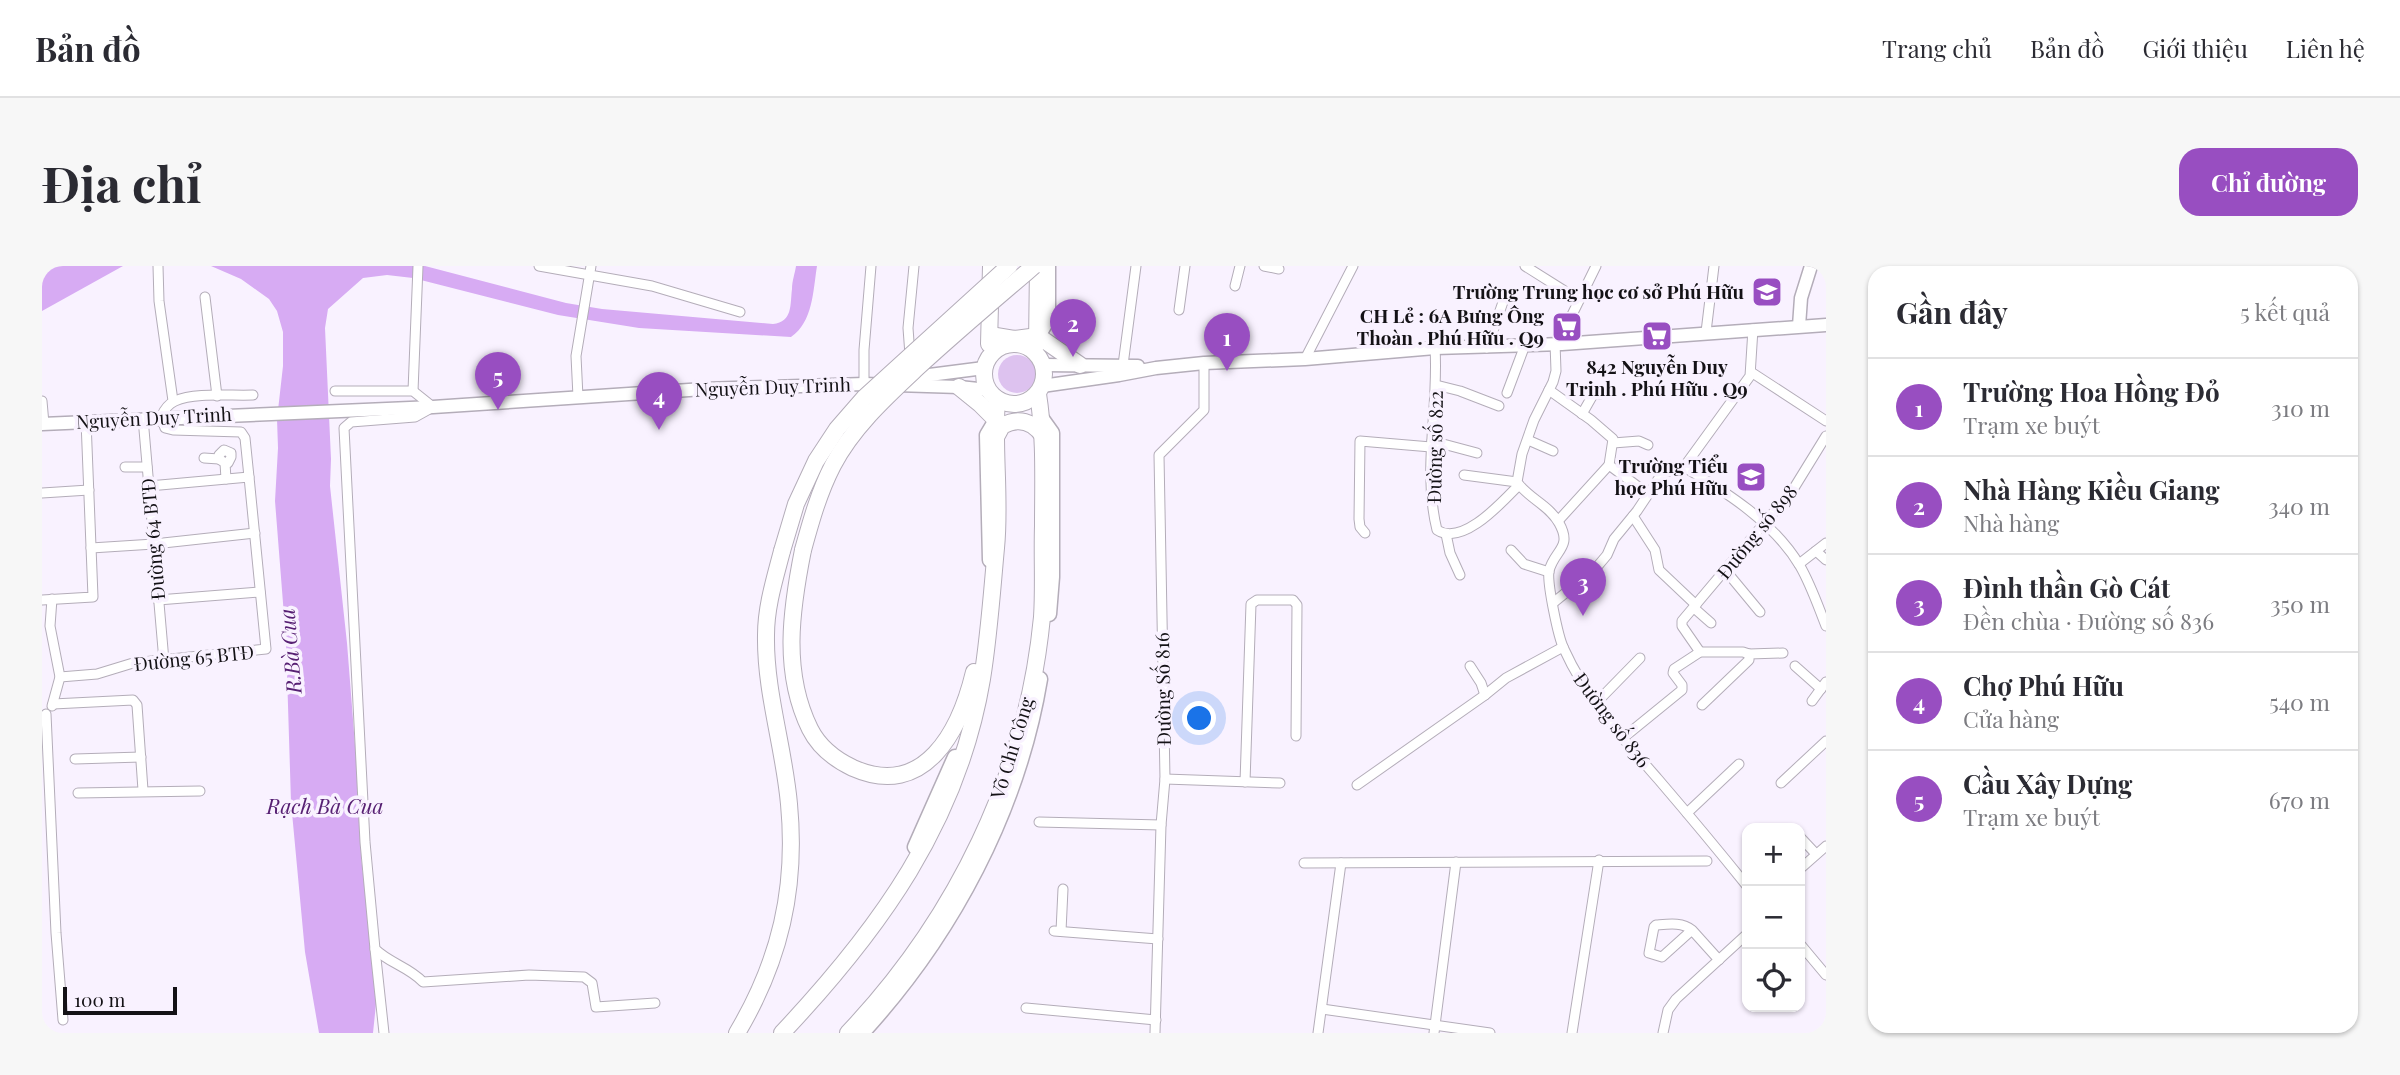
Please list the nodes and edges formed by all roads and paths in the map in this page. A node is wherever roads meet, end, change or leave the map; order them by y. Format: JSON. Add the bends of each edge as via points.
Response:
{"nodes":[{"id":1,"x":158,"y":266,"type":"edge"},
{"id":2,"x":418,"y":266,"type":"edge"},
{"id":3,"x":539,"y":266,"type":"edge"},
{"id":4,"x":871,"y":266,"type":"edge"},
{"id":5,"x":914,"y":266,"type":"edge"},
{"id":6,"x":984,"y":266,"type":"edge"},
{"id":7,"x":991,"y":266,"type":"edge"},
{"id":8,"x":1009,"y":266,"type":"edge"},
{"id":9,"x":1036,"y":266,"type":"edge"},
{"id":10,"x":1048,"y":266,"type":"edge"},
{"id":11,"x":1136,"y":266,"type":"edge"},
{"id":12,"x":1185,"y":266,"type":"edge"},
{"id":13,"x":1240,"y":266,"type":"edge"},
{"id":14,"x":1264,"y":266,"type":"edge"},
{"id":15,"x":1353,"y":266,"type":"edge"},
{"id":16,"x":1525,"y":266,"type":"edge"},
{"id":17,"x":1596,"y":266,"type":"edge"},
{"id":18,"x":1714,"y":266,"type":"edge"},
{"id":19,"x":1811,"y":266,"type":"edge"},
{"id":20,"x":1279,"y":269,"type":"dead end"},
{"id":21,"x":590,"y":271,"type":"edge"},
{"id":22,"x":1235,"y":286,"type":"dead end"},
{"id":23,"x":205,"y":297,"type":"dead end"},
{"id":24,"x":1579,"y":300,"type":"junction"},
{"id":25,"x":1503,"y":302,"type":"dead end"},
{"id":26,"x":1179,"y":310,"type":"dead end"},
{"id":27,"x":740,"y":312,"type":"dead end"},
{"id":28,"x":1038,"y":314,"type":"junction"},
{"id":29,"x":992,"y":316,"type":"junction"},
{"id":30,"x":1826,"y":325,"type":"edge"},
{"id":31,"x":1799,"y":326,"type":"junction"},
{"id":32,"x":1753,"y":329,"type":"junction"},
{"id":33,"x":1706,"y":332,"type":"junction"},
{"id":34,"x":990,"y":335,"type":"junction"},
{"id":35,"x":1038,"y":336,"type":"junction"},
{"id":36,"x":1559,"y":344,"type":"junction"},
{"id":37,"x":1525,"y":345,"type":"junction"},
{"id":38,"x":1435,"y":348,"type":"junction"},
{"id":39,"x":1487,"y":348,"type":"junction"},
{"id":40,"x":1040,"y":359,"type":"junction"},
{"id":41,"x":1305,"y":359,"type":"junction"},
{"id":42,"x":1204,"y":363,"type":"junction"},
{"id":43,"x":986,"y":364,"type":"junction"},
{"id":44,"x":1080,"y":365,"type":"junction"},
{"id":45,"x":1123,"y":365,"type":"junction"},
{"id":46,"x":1156,"y":368,"type":"junction"},
{"id":47,"x":1751,"y":372,"type":"junction"},
{"id":48,"x":909,"y":378,"type":"junction"},
{"id":49,"x":864,"y":384,"type":"junction"},
{"id":50,"x":1436,"y":385,"type":"junction"},
{"id":51,"x":959,"y":387,"type":"junction"},
{"id":52,"x":1040,"y":390,"type":"junction"},
{"id":53,"x":1549,"y":390,"type":"junction"},
{"id":54,"x":335,"y":391,"type":"dead end"},
{"id":55,"x":413,"y":391,"type":"junction"},
{"id":56,"x":1507,"y":393,"type":"dead end"},
{"id":57,"x":1600,"y":394,"type":"dead end"},
{"id":58,"x":253,"y":395,"type":"dead end"},
{"id":59,"x":993,"y":395,"type":"junction"},
{"id":60,"x":217,"y":396,"type":"junction"},
{"id":61,"x":578,"y":397,"type":"junction"},
{"id":62,"x":42,"y":401,"type":"edge"},
{"id":63,"x":173,"y":401,"type":"junction"},
{"id":64,"x":1499,"y":406,"type":"dead end"},
{"id":65,"x":433,"y":407,"type":"junction"},
{"id":66,"x":1582,"y":414,"type":"junction"},
{"id":67,"x":161,"y":417,"type":"junction"},
{"id":68,"x":143,"y":418,"type":"junction"},
{"id":69,"x":1042,"y":419,"type":"junction"},
{"id":70,"x":996,"y":420,"type":"junction"},
{"id":71,"x":86,"y":421,"type":"junction"},
{"id":72,"x":1826,"y":421,"type":"edge"},
{"id":73,"x":43,"y":424,"type":"edge"},
{"id":74,"x":223,"y":430,"type":"junction"},
{"id":75,"x":1043,"y":436,"type":"junction"},
{"id":76,"x":1826,"y":436,"type":"edge"},
{"id":77,"x":995,"y":439,"type":"junction"},
{"id":78,"x":1528,"y":440,"type":"junction"},
{"id":79,"x":1614,"y":443,"type":"junction"},
{"id":80,"x":1432,"y":444,"type":"junction"},
{"id":81,"x":1648,"y":445,"type":"dead end"},
{"id":82,"x":1553,"y":451,"type":"dead end"},
{"id":83,"x":1477,"y":453,"type":"dead end"},
{"id":84,"x":247,"y":456,"type":"junction"},
{"id":85,"x":225,"y":457,"type":"junction"},
{"id":86,"x":204,"y":458,"type":"dead end"},
{"id":87,"x":1609,"y":465,"type":"junction"},
{"id":88,"x":125,"y":467,"type":"dead end"},
{"id":89,"x":147,"y":467,"type":"junction"},
{"id":90,"x":1684,"y":467,"type":"junction"},
{"id":91,"x":1464,"y":475,"type":"dead end"},
{"id":92,"x":249,"y":477,"type":"junction"},
{"id":93,"x":226,"y":479,"type":"junction"},
{"id":94,"x":1518,"y":483,"type":"junction"},
{"id":95,"x":149,"y":486,"type":"junction"},
{"id":96,"x":89,"y":490,"type":"junction"},
{"id":97,"x":42,"y":493,"type":"edge"},
{"id":98,"x":1648,"y":494,"type":"junction"},
{"id":99,"x":1633,"y":516,"type":"junction"},
{"id":100,"x":1558,"y":521,"type":"junction"},
{"id":101,"x":1765,"y":525,"type":"junction"},
{"id":102,"x":255,"y":533,"type":"junction"},
{"id":103,"x":1365,"y":533,"type":"dead end"},
{"id":104,"x":1446,"y":534,"type":"junction"},
{"id":105,"x":1826,"y":543,"type":"edge"},
{"id":106,"x":154,"y":544,"type":"junction"},
{"id":107,"x":91,"y":548,"type":"junction"},
{"id":108,"x":1511,"y":550,"type":"dead end"},
{"id":109,"x":1816,"y":551,"type":"junction"},
{"id":110,"x":1826,"y":560,"type":"edge"},
{"id":111,"x":1799,"y":564,"type":"junction"},
{"id":112,"x":1726,"y":570,"type":"junction"},
{"id":113,"x":993,"y":572,"type":"junction"},
{"id":114,"x":1549,"y":572,"type":"junction"},
{"id":115,"x":1460,"y":575,"type":"dead end"},
{"id":116,"x":260,"y":592,"type":"junction"},
{"id":117,"x":47,"y":599,"type":"edge"},
{"id":118,"x":159,"y":600,"type":"junction"},
{"id":119,"x":1553,"y":603,"type":"junction"},
{"id":120,"x":1695,"y":606,"type":"junction"},
{"id":121,"x":1760,"y":612,"type":"dead end"},
{"id":122,"x":1711,"y":623,"type":"dead end"},
{"id":123,"x":1826,"y":626,"type":"edge"},
{"id":124,"x":1041,"y":645,"type":"junction"},
{"id":125,"x":985,"y":647,"type":"junction"},
{"id":126,"x":1563,"y":647,"type":"junction"},
{"id":127,"x":1700,"y":652,"type":"junction"},
{"id":128,"x":1783,"y":653,"type":"dead end"},
{"id":129,"x":1749,"y":654,"type":"junction"},
{"id":130,"x":1640,"y":658,"type":"dead end"},
{"id":131,"x":164,"y":661,"type":"junction"},
{"id":132,"x":1470,"y":666,"type":"dead end"},
{"id":133,"x":1795,"y":666,"type":"dead end"},
{"id":134,"x":60,"y":677,"type":"junction"},
{"id":135,"x":1823,"y":685,"type":"edge"},
{"id":136,"x":1485,"y":695,"type":"junction"},
{"id":137,"x":1812,"y":701,"type":"dead end"},
{"id":138,"x":1596,"y":703,"type":"junction"},
{"id":139,"x":53,"y":704,"type":"junction"},
{"id":140,"x":1702,"y":705,"type":"dead end"},
{"id":141,"x":44,"y":716,"type":"edge"},
{"id":142,"x":1296,"y":736,"type":"dead end"},
{"id":143,"x":1623,"y":738,"type":"junction"},
{"id":144,"x":1826,"y":741,"type":"edge"},
{"id":145,"x":141,"y":757,"type":"junction"},
{"id":146,"x":75,"y":759,"type":"dead end"},
{"id":147,"x":1739,"y":764,"type":"dead end"},
{"id":148,"x":1165,"y":779,"type":"junction"},
{"id":149,"x":1245,"y":782,"type":"junction"},
{"id":150,"x":1280,"y":783,"type":"dead end"},
{"id":151,"x":1781,"y":783,"type":"dead end"},
{"id":152,"x":1357,"y":785,"type":"dead end"},
{"id":153,"x":46,"y":790,"type":"edge"},
{"id":154,"x":144,"y":790,"type":"junction"},
{"id":155,"x":200,"y":791,"type":"dead end"},
{"id":156,"x":78,"y":793,"type":"dead end"},
{"id":157,"x":1687,"y":813,"type":"junction"},
{"id":158,"x":1039,"y":822,"type":"dead end"},
{"id":159,"x":1160,"y":825,"type":"junction"},
{"id":160,"x":1805,"y":842,"type":"edge"},
{"id":161,"x":1826,"y":846,"type":"edge"},
{"id":162,"x":1816,"y":854,"type":"junction"},
{"id":163,"x":1599,"y":860,"type":"junction"},
{"id":164,"x":1707,"y":861,"type":"dead end"},
{"id":165,"x":1456,"y":862,"type":"junction"},
{"id":166,"x":1304,"y":863,"type":"dead end"},
{"id":167,"x":1341,"y":863,"type":"junction"},
{"id":168,"x":1805,"y":864,"type":"edge"},
{"id":169,"x":1742,"y":880,"type":"edge"},
{"id":170,"x":1063,"y":889,"type":"dead end"},
{"id":171,"x":1692,"y":930,"type":"junction"},
{"id":172,"x":1158,"y":939,"type":"junction"},
{"id":173,"x":1742,"y":939,"type":"edge"},
{"id":174,"x":375,"y":949,"type":"junction"},
{"id":175,"x":1804,"y":949,"type":"edge"},
{"id":176,"x":1719,"y":960,"type":"junction"},
{"id":177,"x":1826,"y":975,"type":"edge"},
{"id":178,"x":655,"y":1003,"type":"dead end"},
{"id":179,"x":1026,"y":1007,"type":"dead end"},
{"id":180,"x":1322,"y":1009,"type":"junction"},
{"id":181,"x":63,"y":1020,"type":"dead end"},
{"id":182,"x":1156,"y":1020,"type":"junction"},
{"id":183,"x":1434,"y":1029,"type":"edge"},
{"id":184,"x":858,"y":1030,"type":"edge"},
{"id":185,"x":384,"y":1033,"type":"edge"},
{"id":186,"x":737,"y":1033,"type":"edge"},
{"id":187,"x":773,"y":1033,"type":"edge"},
{"id":188,"x":782,"y":1033,"type":"edge"},
{"id":189,"x":1155,"y":1033,"type":"edge"},
{"id":190,"x":1318,"y":1033,"type":"edge"},
{"id":191,"x":1490,"y":1033,"type":"edge"},
{"id":192,"x":1572,"y":1033,"type":"edge"},
{"id":193,"x":1663,"y":1033,"type":"edge"}],
"edges":[{"from":1,"to":63,"type":"street"},
{"from":2,"to":55,"type":"street"},
{"from":3,"to":21,"type":"street"},
{"from":4,"to":49,"type":"street"},
{"from":5,"to":48,"type":"street"},
{"from":6,"to":34,"type":"main road","via":[[983,321]]},
{"from":7,"to":29,"type":"highway"},
{"from":8,"to":186,"type":"highway","bridge":true,"via":[[864,398],[816,460],[801,494],[772,588],[766,633],[768,677],[789,803],[788,897],[776,951]]},
{"from":9,"to":28,"type":"highway"},
{"from":9,"to":125,"type":"highway","bridge":true,"via":[[888,395],[833,465],[803,550],[790,634],[800,700],[811,730],[842,763],[867,774],[887,776],[924,763],[942,747],[954,730]]},
{"from":10,"to":35,"type":"main road","via":[[1048,319]]},
{"from":11,"to":45,"type":"street"},
{"from":12,"to":26,"type":"street"},
{"from":13,"to":22,"type":"street"},
{"from":14,"to":20,"type":"street"},
{"from":15,"to":41,"type":"street"},
{"from":16,"to":24,"type":"street"},
{"from":17,"to":24,"type":"street"},
{"from":18,"to":33,"type":"street"},
{"from":19,"to":31,"type":"main road","via":[[1801,298]]},
{"from":21,"to":27,"type":"street"},
{"from":21,"to":61,"type":"street","via":[[576,356]]},
{"from":23,"to":60,"type":"street"},
{"from":24,"to":36,"type":"street"},
{"from":25,"to":39,"type":"street"},
{"from":28,"to":29,"type":"highway","via":[[1027,328],[1016,330]]},
{"from":28,"to":35,"type":"highway"},
{"from":29,"to":34,"type":"highway"},
{"from":30,"to":31,"type":"main road"},
{"from":31,"to":32,"type":"main road"},
{"from":32,"to":33,"type":"main road"},
{"from":32,"to":47,"type":"street"},
{"from":33,"to":36,"type":"main road"},
{"from":34,"to":35,"type":"highway"},
{"from":34,"to":43,"type":"highway"},
{"from":35,"to":40,"type":"highway"},
{"from":35,"to":44,"type":"highway"},
{"from":36,"to":37,"type":"main road"},
{"from":36,"to":53,"type":"street"},
{"from":37,"to":39,"type":"main road"},
{"from":37,"to":56,"type":"street"},
{"from":38,"to":39,"type":"main road"},
{"from":38,"to":41,"type":"main road"},
{"from":38,"to":50,"type":"street","name":"Đường số 822"},
{"from":40,"to":43,"type":"highway","via":[[1015,344],[999,348]]},
{"from":40,"to":44,"type":"main road"},
{"from":40,"to":52,"type":"highway","via":[[1045,375]]},
{"from":41,"to":42,"type":"main road"},
{"from":42,"to":46,"type":"main road"},
{"from":42,"to":148,"type":"street","name":"Đường Số 816","via":[[1204,410],[1159,455]]},
{"from":43,"to":48,"type":"main road","name":"Nguyễn Duy Trinh"},
{"from":43,"to":59,"type":"highway","via":[[985,383]]},
{"from":44,"to":45,"type":"main road"},
{"from":45,"to":46,"type":"main road"},
{"from":46,"to":52,"type":"main road"},
{"from":47,"to":72,"type":"street"},
{"from":47,"to":90,"type":"street"},
{"from":48,"to":49,"type":"main road","name":"Nguyễn Duy Trinh"},
{"from":49,"to":51,"type":"main road","name":"Nguyễn Duy Trinh"},
{"from":49,"to":61,"type":"main road","name":"Nguyễn Duy Trinh"},
{"from":50,"to":64,"type":"street"},
{"from":50,"to":80,"type":"street","name":"Đường số 822"},
{"from":51,"to":59,"type":"main road","name":"Nguyễn Duy Trinh"},
{"from":51,"to":70,"type":"highway"},
{"from":52,"to":59,"type":"highway","via":[[1019,404]]},
{"from":52,"to":69,"type":"highway","name":"Võ Chí Công"},
{"from":53,"to":66,"type":"street"},
{"from":53,"to":78,"type":"street"},
{"from":54,"to":55,"type":"street"},
{"from":55,"to":65,"type":"street"},
{"from":57,"to":66,"type":"street","via":[[1594,393]]},
{"from":58,"to":60,"type":"street"},
{"from":59,"to":70,"type":"highway"},
{"from":60,"to":63,"type":"street"},
{"from":61,"to":65,"type":"main road","name":"Nguyễn Duy Trinh"},
{"from":62,"to":73,"type":"street"},
{"from":63,"to":67,"type":"street"},
{"from":65,"to":67,"type":"main road","name":"Nguyễn Duy Trinh"},
{"from":65,"to":174,"type":"street","via":[[415,417],[351,422],[344,428],[365,842]]},
{"from":66,"to":79,"type":"street"},
{"from":67,"to":68,"type":"main road","name":"Nguyễn Duy Trinh"},
{"from":67,"to":74,"type":"street","via":[[165,428],[173,430]]},
{"from":68,"to":71,"type":"main road","name":"Nguyễn Duy Trinh"},
{"from":68,"to":89,"type":"street","name":"Đường 64 BTĐ"},
{"from":69,"to":70,"type":"highway","via":[[1018,413]]},
{"from":69,"to":75,"type":"highway","name":"Võ Chí Công"},
{"from":69,"to":124,"type":"main road","name":"Võ Chí Công","via":[[1052,433],[1052,577]]},
{"from":70,"to":77,"type":"highway"},
{"from":70,"to":113,"type":"main road","via":[[987,435]]},
{"from":71,"to":73,"type":"main road","name":"Nguyễn Duy Trinh"},
{"from":71,"to":96,"type":"street"},
{"from":74,"to":84,"type":"street","via":[[241,432]]},
{"from":74,"to":85,"type":"street"},
{"from":75,"to":77,"type":"highway","via":[[1034,425],[1016,421],[1002,426]]},
{"from":75,"to":124,"type":"highway","name":"Võ Chí Công"},
{"from":76,"to":101,"type":"street","name":"Đường số 898"},
{"from":77,"to":113,"type":"highway"},
{"from":78,"to":82,"type":"street"},
{"from":78,"to":94,"type":"street"},
{"from":79,"to":81,"type":"street"},
{"from":79,"to":87,"type":"street"},
{"from":80,"to":83,"type":"street"},
{"from":80,"to":103,"type":"street","via":[[1360,441],[1359,519]]},
{"from":80,"to":104,"type":"street","name":"Đường số 822","via":[[1434,518],[1437,530]]},
{"from":84,"to":85,"type":"street"},
{"from":84,"to":92,"type":"street","name":"Đường 65 BTĐ"},
{"from":85,"to":86,"type":"street"},
{"from":85,"to":93,"type":"street"},
{"from":87,"to":98,"type":"street"},
{"from":87,"to":100,"type":"street"},
{"from":88,"to":89,"type":"street"},
{"from":89,"to":95,"type":"street","name":"Đường 64 BTĐ"},
{"from":90,"to":98,"type":"street","via":[[1664,473]]},
{"from":90,"to":101,"type":"street","via":[[1717,486]]},
{"from":91,"to":94,"type":"street"},
{"from":92,"to":93,"type":"street"},
{"from":92,"to":102,"type":"street","name":"Đường 65 BTĐ"},
{"from":93,"to":95,"type":"street"},
{"from":94,"to":100,"type":"street"},
{"from":94,"to":104,"type":"street","via":[[1485,519]]},
{"from":95,"to":106,"type":"street","name":"Đường 64 BTĐ"},
{"from":96,"to":97,"type":"street"},
{"from":96,"to":107,"type":"street"},
{"from":98,"to":99,"type":"street"},
{"from":99,"to":119,"type":"street","via":[[1596,568]]},
{"from":99,"to":120,"type":"street","via":[[1655,550],[1658,570]]},
{"from":100,"to":114,"type":"street","via":[[1564,544]]},
{"from":101,"to":111,"type":"street"},
{"from":101,"to":112,"type":"street","name":"Đường số 898"},
{"from":102,"to":106,"type":"street"},
{"from":102,"to":116,"type":"street","name":"Đường 65 BTĐ"},
{"from":104,"to":115,"type":"street","name":"Đường số 822"},
{"from":105,"to":109,"type":"street"},
{"from":106,"to":107,"type":"street"},
{"from":106,"to":118,"type":"street","name":"Đường 64 BTĐ"},
{"from":107,"to":117,"type":"street","via":[[93,597]]},
{"from":108,"to":114,"type":"street","via":[[1524,564]]},
{"from":109,"to":110,"type":"street"},
{"from":109,"to":111,"type":"street"},
{"from":111,"to":123,"type":"street"},
{"from":112,"to":120,"type":"street","name":"Đường số 898"},
{"from":112,"to":121,"type":"street"},
{"from":113,"to":125,"type":"highway"},
{"from":114,"to":119,"type":"street","name":"Đường số 836"},
{"from":116,"to":118,"type":"street"},
{"from":116,"to":131,"type":"street","name":"Đường 65 BTĐ","via":[[266,649]]},
{"from":117,"to":134,"type":"street"},
{"from":118,"to":131,"type":"street","name":"Đường 64 BTĐ"},
{"from":119,"to":126,"type":"street","name":"Đường số 836"},
{"from":120,"to":122,"type":"street"},
{"from":120,"to":127,"type":"street","name":"Đường số 898","via":[[1681,624]]},
{"from":124,"to":184,"type":"highway","name":"Võ Chí Công","via":[[1020,735],[981,843],[936,924],[895,986]]},
{"from":125,"to":187,"type":"main road","via":[[955,757],[910,856],[873,918]]},
{"from":125,"to":188,"type":"highway","via":[[979,693],[962,754],[942,810],[911,870],[871,931]]},
{"from":126,"to":136,"type":"street"},
{"from":126,"to":138,"type":"street","name":"Đường số 836"},
{"from":127,"to":129,"type":"street"},
{"from":127,"to":143,"type":"street","via":[[1672,671],[1682,690]]},
{"from":128,"to":129,"type":"street"},
{"from":129,"to":140,"type":"street","via":[[1749,660]]},
{"from":130,"to":138,"type":"street"},
{"from":131,"to":134,"type":"street","name":"Đường 65 BTĐ"},
{"from":132,"to":136,"type":"street"},
{"from":133,"to":135,"type":"street"},
{"from":134,"to":139,"type":"street"},
{"from":135,"to":137,"type":"street"},
{"from":136,"to":152,"type":"street"},
{"from":138,"to":143,"type":"street","name":"Đường số 836"},
{"from":139,"to":141,"type":"street"},
{"from":139,"to":145,"type":"street","via":[[133,700]]},
{"from":141,"to":153,"type":"street"},
{"from":142,"to":149,"type":"street","via":[[1297,605],[1293,600],[1256,600],[1251,604]]},
{"from":143,"to":157,"type":"street","name":"Đường số 836"},
{"from":144,"to":151,"type":"street"},
{"from":145,"to":146,"type":"street"},
{"from":145,"to":154,"type":"street"},
{"from":147,"to":157,"type":"street"},
{"from":148,"to":149,"type":"street"},
{"from":148,"to":159,"type":"street","name":"Đường Số 816"},
{"from":149,"to":150,"type":"street"},
{"from":153,"to":181,"type":"street"},
{"from":154,"to":155,"type":"street"},
{"from":154,"to":156,"type":"street"},
{"from":157,"to":169,"type":"street","name":"Đường số 836"},
{"from":158,"to":159,"type":"street"},
{"from":159,"to":172,"type":"street","name":"Đường Số 816"},
{"from":160,"to":162,"type":"street"},
{"from":161,"to":162,"type":"street"},
{"from":162,"to":168,"type":"street"},
{"from":163,"to":164,"type":"street"},
{"from":163,"to":165,"type":"street"},
{"from":163,"to":192,"type":"street"},
{"from":165,"to":167,"type":"street"},
{"from":165,"to":183,"type":"street"},
{"from":166,"to":167,"type":"street"},
{"from":167,"to":180,"type":"street"},
{"from":170,"to":172,"type":"street","via":[[1058,931]]},
{"from":171,"to":171,"type":"street","via":[[1681,924],[1656,925],[1649,953],[1662,957]]},
{"from":171,"to":176,"type":"street"},
{"from":172,"to":182,"type":"street","name":"Đường Số 816"},
{"from":173,"to":176,"type":"street"},
{"from":174,"to":178,"type":"street","via":[[423,982],[528,975],[584,977],[592,983],[596,1007]]},
{"from":174,"to":185,"type":"street"},
{"from":175,"to":177,"type":"street"},
{"from":176,"to":193,"type":"street","via":[[1675,999]]},
{"from":179,"to":182,"type":"street"},
{"from":180,"to":183,"type":"street"},
{"from":180,"to":190,"type":"street"},
{"from":182,"to":189,"type":"street","name":"Đường Số 816"},
{"from":183,"to":191,"type":"street"}]}
